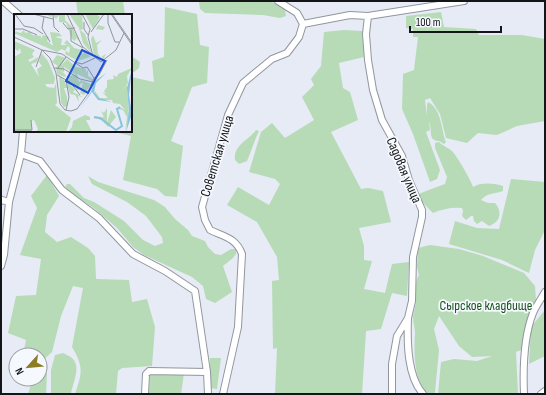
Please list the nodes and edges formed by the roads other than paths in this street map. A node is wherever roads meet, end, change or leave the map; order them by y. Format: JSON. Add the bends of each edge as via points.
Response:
{"nodes":[{"id":1,"x":3,"y":1,"type":"edge"},
{"id":2,"x":278,"y":1,"type":"edge"},
{"id":3,"x":464,"y":1,"type":"edge"},
{"id":4,"x":18,"y":14,"type":"edge"},
{"id":5,"x":368,"y":16,"type":"junction"},
{"id":6,"x":303,"y":24,"type":"junction"},
{"id":7,"x":24,"y":132,"type":"edge"},
{"id":8,"x":21,"y":154,"type":"junction"},
{"id":9,"x":1,"y":201,"type":"edge"},
{"id":10,"x":9,"y":202,"type":"junction"},
{"id":11,"x":1,"y":266,"type":"edge"},
{"id":12,"x":545,"y":292,"type":"edge"},
{"id":13,"x":408,"y":318,"type":"junction"},
{"id":14,"x":207,"y":372,"type":"junction"},
{"id":15,"x":545,"y":391,"type":"edge"},
{"id":16,"x":145,"y":394,"type":"edge"},
{"id":17,"x":208,"y":394,"type":"edge"},
{"id":18,"x":223,"y":394,"type":"edge"},
{"id":19,"x":392,"y":394,"type":"edge"},
{"id":20,"x":423,"y":394,"type":"edge"},
{"id":21,"x":524,"y":394,"type":"edge"},
{"id":22,"x":541,"y":394,"type":"edge"}],
"edges":[{"from":1,"to":4,"type":"street"},
{"from":2,"to":6,"type":"street","via":[[297,13]]},
{"from":3,"to":5,"type":"street"},
{"from":5,"to":6,"type":"street","via":[[350,15]]},
{"from":5,"to":13,"type":"street","name":"Садовая улица","via":[[366,34],[373,90],[382,120],[402,156],[422,210],[413,257],[412,301]]},
{"from":6,"to":18,"type":"street","name":"Советская улица","via":[[299,37],[287,53],[272,59],[243,83],[228,115],[202,207],[210,230],[234,241],[242,254],[238,327]]},
{"from":7,"to":8,"type":"street"},
{"from":8,"to":10,"type":"street"},
{"from":8,"to":14,"type":"street","via":[[40,162],[62,190],[99,218],[133,254],[195,291]]},
{"from":9,"to":10,"type":"street"},
{"from":10,"to":11,"type":"street"},
{"from":12,"to":21,"type":"street","via":[[533,313],[529,328]]},
{"from":13,"to":19,"type":"street","name":"Садовая улица","via":[[397,336],[392,364]]},
{"from":13,"to":20,"type":"street","via":[[411,369],[417,387]]},
{"from":14,"to":16,"type":"street","via":[[149,371],[146,374]]},
{"from":14,"to":17,"type":"street"},
{"from":15,"to":22,"type":"street"}]}
